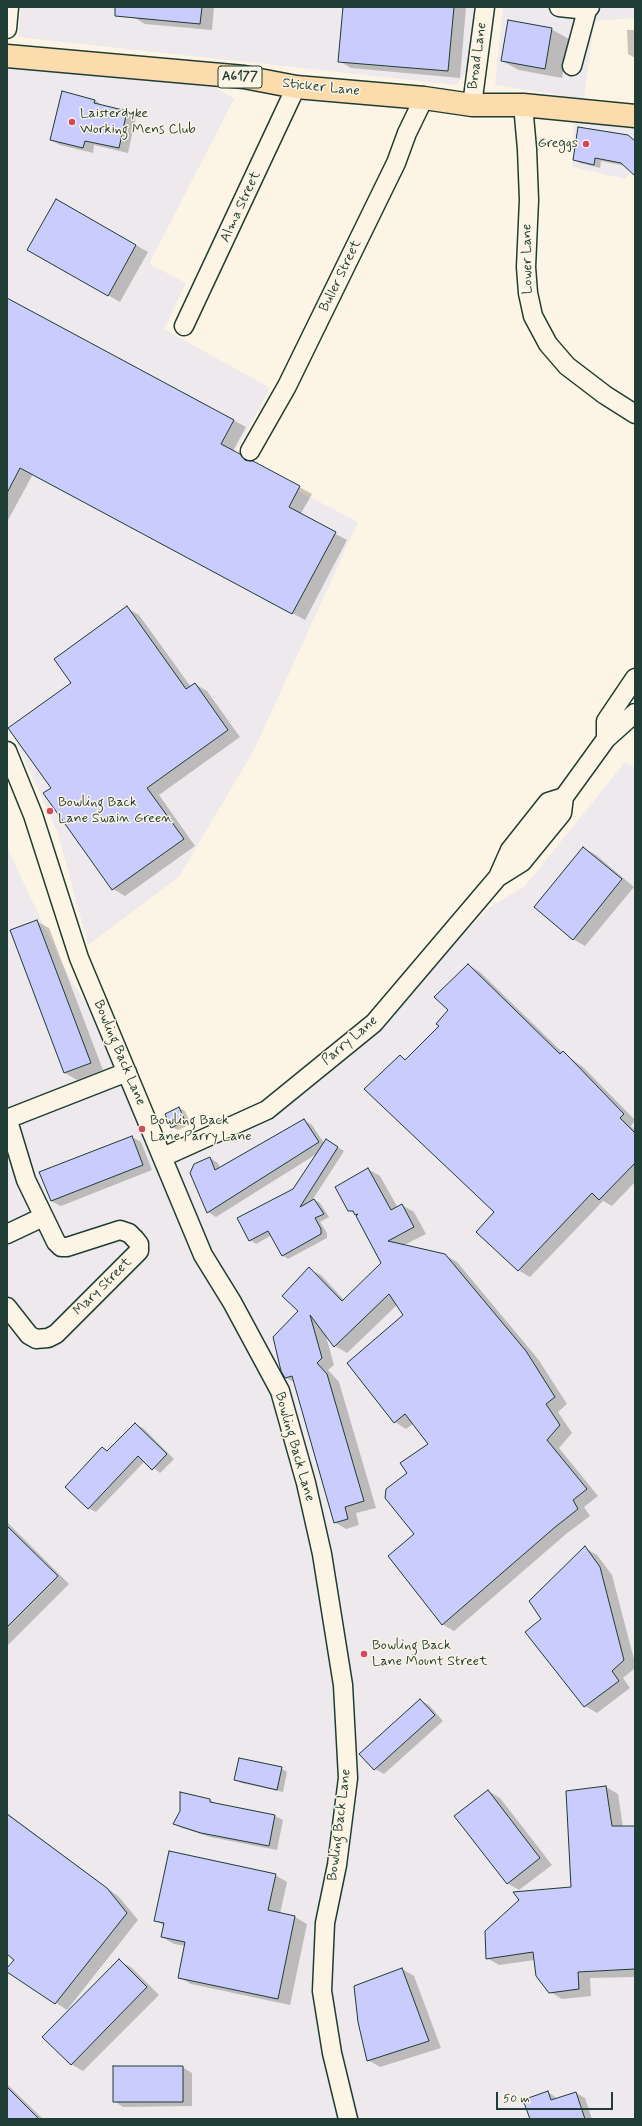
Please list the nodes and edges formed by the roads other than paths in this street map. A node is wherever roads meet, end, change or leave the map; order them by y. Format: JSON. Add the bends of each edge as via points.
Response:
{"nodes":[{"id":1,"x":9,"y":7,"type":"edge"},
{"id":2,"x":485,"y":7,"type":"edge"},
{"id":3,"x":559,"y":7,"type":"edge"},
{"id":4,"x":588,"y":8,"type":"edge"},
{"id":5,"x":7,"y":29,"type":"edge"},
{"id":6,"x":7,"y":56,"type":"edge"},
{"id":7,"x":572,"y":66,"type":"dead end"},
{"id":8,"x":296,"y":87,"type":"junction"},
{"id":9,"x":424,"y":98,"type":"junction"},
{"id":10,"x":472,"y":104,"type":"junction"},
{"id":11,"x":523,"y":105,"type":"junction"},
{"id":12,"x":635,"y":116,"type":"edge"},
{"id":13,"x":184,"y":326,"type":"dead end"},
{"id":14,"x":635,"y":414,"type":"edge"},
{"id":15,"x":250,"y":451,"type":"dead end"},
{"id":16,"x":635,"y":678,"type":"edge"},
{"id":17,"x":635,"y":713,"type":"edge"},
{"id":18,"x":606,"y":739,"type":"junction"},
{"id":19,"x":7,"y":751,"type":"edge"},
{"id":20,"x":127,"y":1072,"type":"junction"},
{"id":21,"x":163,"y":1157,"type":"junction"},
{"id":22,"x":43,"y":1217,"type":"junction"},
{"id":23,"x":7,"y":1234,"type":"edge"},
{"id":24,"x":7,"y":1307,"type":"edge"},
{"id":25,"x":348,"y":2119,"type":"edge"}],
"edges":[{"from":1,"to":5,"type":"street"},
{"from":2,"to":10,"type":"street","name":"Broad Lane"},
{"from":3,"to":4,"type":"street"},
{"from":4,"to":7,"type":"street"},
{"from":6,"to":8,"type":"highway","name":"Sticker Lane","number":"A6177","via":[[244,77]]},
{"from":8,"to":9,"type":"highway","name":"Sticker Lane","number":"A6177"},
{"from":8,"to":13,"type":"street","name":"Alma Street"},
{"from":9,"to":10,"type":"highway","name":"Sticker Lane","number":"A6177"},
{"from":9,"to":15,"type":"street","name":"Buller Street","via":[[396,163],[287,386]]},
{"from":10,"to":11,"type":"highway","name":"Sticker Lane","number":"A6177"},
{"from":11,"to":12,"type":"highway","name":"Sticker Lane","number":"A6177"},
{"from":11,"to":14,"type":"street","name":"Lower Lane","via":[[529,200],[526,267],[533,316],[548,344],[567,366]]},
{"from":16,"to":18,"type":"street","via":[[606,721]]},
{"from":17,"to":18,"type":"street","name":"Parry Lane"},
{"from":18,"to":21,"type":"street","name":"Parry Lane","via":[[564,796],[562,813],[522,862],[498,876],[374,1023],[267,1110]]},
{"from":19,"to":20,"type":"street","name":"Bowling Back Lane","via":[[33,815],[79,958]]},
{"from":20,"to":21,"type":"street","name":"Bowling Back Lane"},
{"from":20,"to":22,"type":"street","name":"Mary Street","via":[[12,1117],[9,1124],[14,1145]]},
{"from":21,"to":25,"type":"street","name":"Bowling Back Lane","via":[[203,1255],[232,1302],[280,1391],[306,1483],[322,1554],[343,1685],[348,1778],[338,1865],[325,1923],[322,1991],[332,2053]]},
{"from":22,"to":23,"type":"street"},
{"from":22,"to":24,"type":"street","name":"Mary Street","via":[[61,1247],[120,1230],[129,1232],[139,1244],[139,1251],[56,1334],[48,1338],[36,1339],[29,1335]]}]}
